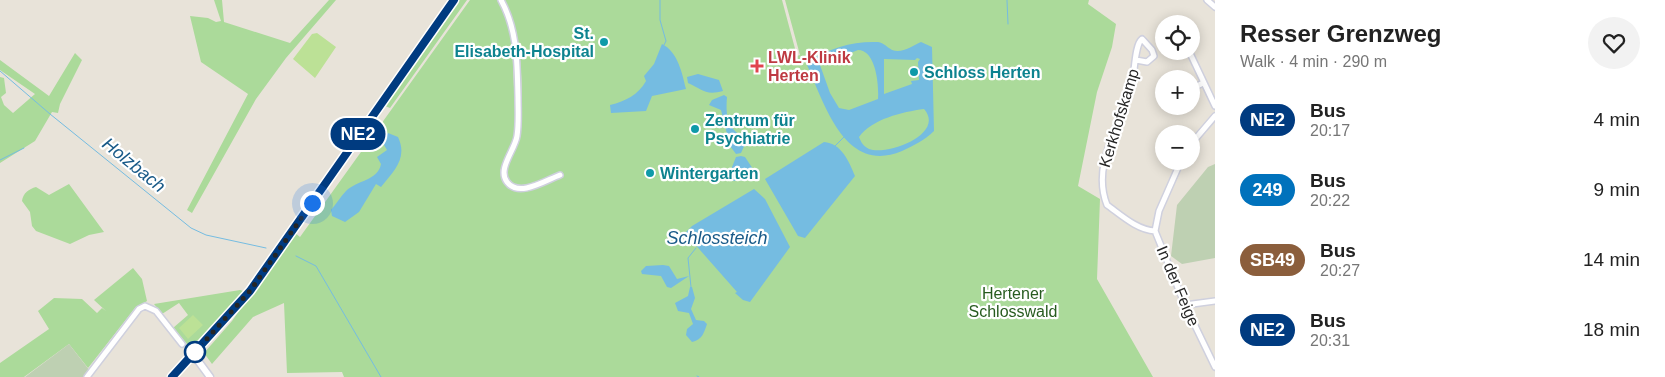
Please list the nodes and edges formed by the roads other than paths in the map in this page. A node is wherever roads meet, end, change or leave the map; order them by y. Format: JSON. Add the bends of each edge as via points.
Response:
{"nodes":[{"id":1,"x":454,"y":0,"type":"edge"},
{"id":2,"x":502,"y":0,"type":"edge"},
{"id":3,"x":1207,"y":0,"type":"edge"},
{"id":4,"x":1215,"y":7,"type":"edge"},
{"id":5,"x":1136,"y":60,"type":"junction"},
{"id":6,"x":1193,"y":60,"type":"edge"},
{"id":7,"x":1203,"y":83,"type":"junction"},
{"id":8,"x":1200,"y":84,"type":"edge"},
{"id":9,"x":1215,"y":106,"type":"edge"},
{"id":10,"x":1215,"y":116,"type":"edge"},
{"id":11,"x":1200,"y":134,"type":"edge"},
{"id":12,"x":1177,"y":170,"type":"edge"},
{"id":13,"x":560,"y":175,"type":"dead end"},
{"id":14,"x":1107,"y":205,"type":"joint"},
{"id":15,"x":1155,"y":232,"type":"junction"},
{"id":16,"x":1215,"y":301,"type":"edge"},
{"id":17,"x":1185,"y":306,"type":"junction"},
{"id":18,"x":182,"y":344,"type":"dead end"},
{"id":19,"x":192,"y":354,"type":"junction"},
{"id":20,"x":1215,"y":367,"type":"edge"},
{"id":21,"x":86,"y":377,"type":"edge"},
{"id":22,"x":172,"y":377,"type":"edge"},
{"id":23,"x":210,"y":377,"type":"edge"}],
"edges":[{"from":1,"to":19,"type":"main road","via":[[250,291]]},
{"from":2,"to":13,"type":"street","via":[[514,32],[517,60],[518,135],[504,169],[505,180],[511,186],[523,189]]},
{"from":3,"to":4,"type":"street"},
{"from":5,"to":5,"type":"street","name":"Kerkhofskamp","via":[[1138,43],[1142,39],[1154,56],[1147,62]]},
{"from":5,"to":14,"type":"street","name":"Kerkhofskamp","via":[[1126,105],[1103,162],[1102,185]]},
{"from":6,"to":7,"type":"street"},
{"from":7,"to":8,"type":"street"},
{"from":7,"to":9,"type":"street"},
{"from":10,"to":11,"type":"street"},
{"from":12,"to":15,"type":"street","name":"In der Feige","via":[[1159,211]]},
{"from":14,"to":15,"type":"street","name":"In der Feige","via":[[1135,225]]},
{"from":15,"to":17,"type":"street","name":"In der Feige"},
{"from":16,"to":17,"type":"street"},
{"from":17,"to":20,"type":"street","name":"In der Feige"},
{"from":18,"to":21,"type":"street","via":[[156,311],[145,306],[139,309]]},
{"from":19,"to":22,"type":"main road"},
{"from":19,"to":23,"type":"street"}]}
